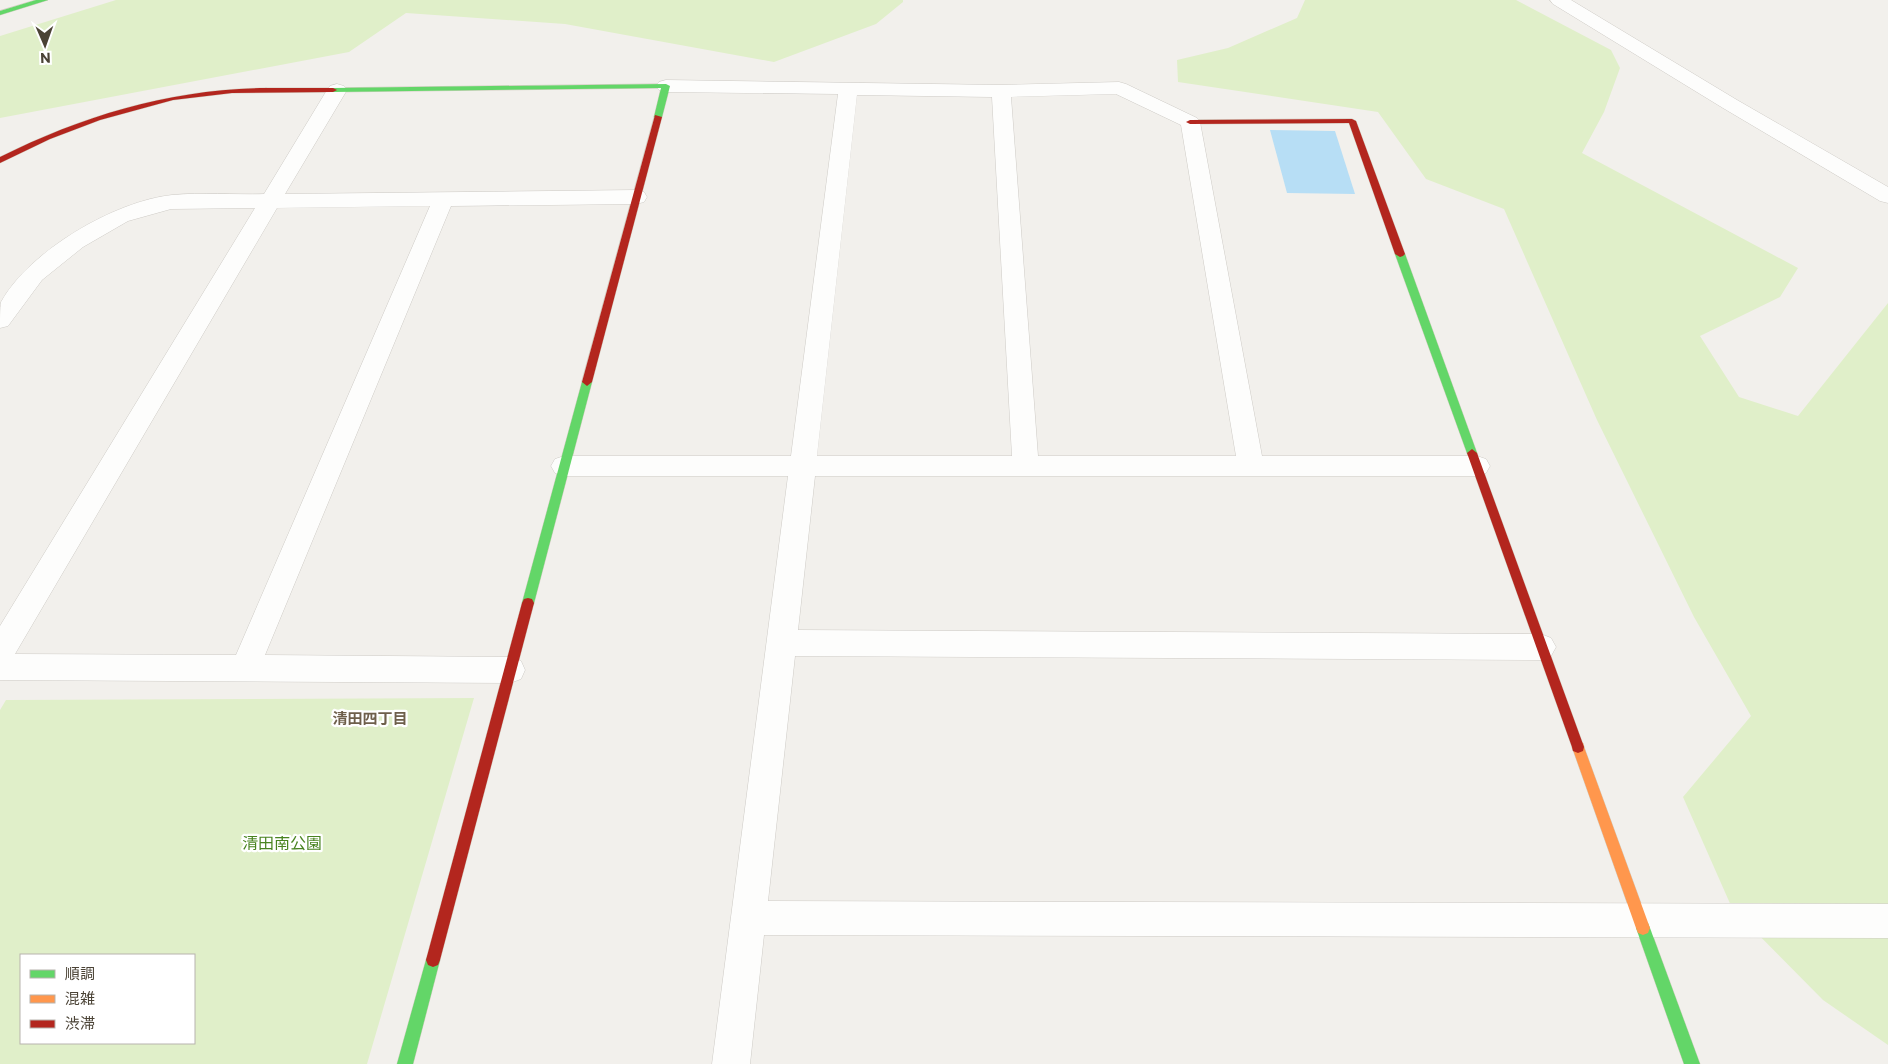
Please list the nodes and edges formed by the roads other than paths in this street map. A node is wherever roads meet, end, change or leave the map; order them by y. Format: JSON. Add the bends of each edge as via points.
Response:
{"nodes":[{"id":1,"x":44,"y":0,"type":"edge"},
{"id":2,"x":1559,"y":0,"type":"edge"},
{"id":3,"x":0,"y":13,"type":"edge"},
{"id":4,"x":666,"y":86,"type":"junction"},
{"id":5,"x":337,"y":90,"type":"junction"},
{"id":6,"x":848,"y":90,"type":"junction"},
{"id":7,"x":1001,"y":91,"type":"junction"},
{"id":8,"x":1190,"y":122,"type":"junction"},
{"id":9,"x":0,"y":160,"type":"edge"},
{"id":10,"x":1888,"y":196,"type":"edge"},
{"id":11,"x":636,"y":197,"type":"junction"},
{"id":12,"x":271,"y":200,"type":"junction"},
{"id":13,"x":443,"y":200,"type":"junction"},
{"id":14,"x":0,"y":320,"type":"edge"},
{"id":15,"x":564,"y":466,"type":"junction"},
{"id":16,"x":802,"y":466,"type":"junction"},
{"id":17,"x":1026,"y":466,"type":"junction"},
{"id":18,"x":1477,"y":466,"type":"junction"},
{"id":19,"x":1251,"y":467,"type":"junction"},
{"id":20,"x":781,"y":643,"type":"junction"},
{"id":21,"x":1541,"y":647,"type":"junction"},
{"id":22,"x":0,"y":652,"type":"edge"},
{"id":23,"x":0,"y":667,"type":"edge"},
{"id":24,"x":245,"y":668,"type":"junction"},
{"id":25,"x":510,"y":670,"type":"junction"},
{"id":26,"x":748,"y":918,"type":"junction"},
{"id":27,"x":1640,"y":920,"type":"junction"},
{"id":28,"x":1888,"y":921,"type":"edge"},
{"id":29,"x":405,"y":1064,"type":"edge"},
{"id":30,"x":731,"y":1064,"type":"edge"},
{"id":31,"x":1692,"y":1064,"type":"edge"}],
"edges":[{"from":1,"to":3,"type":"main road"},
{"from":2,"to":10,"type":"street"},
{"from":4,"to":5,"type":"main road"},
{"from":4,"to":6,"type":"street"},
{"from":4,"to":11,"type":"main road"},
{"from":5,"to":9,"type":"main road","via":[[198,94],[136,108],[83,125],[19,149]]},
{"from":5,"to":12,"type":"street"},
{"from":6,"to":7,"type":"street"},
{"from":6,"to":16,"type":"street"},
{"from":7,"to":8,"type":"street","via":[[1119,88]]},
{"from":7,"to":17,"type":"street"},
{"from":8,"to":18,"type":"main road","via":[[1352,121]]},
{"from":8,"to":19,"type":"street"},
{"from":11,"to":13,"type":"street"},
{"from":11,"to":15,"type":"main road"},
{"from":12,"to":13,"type":"street"},
{"from":12,"to":14,"type":"street","via":[[171,202],[120,216],[75,242],[34,275]]},
{"from":12,"to":22,"type":"street"},
{"from":13,"to":24,"type":"street"},
{"from":15,"to":16,"type":"street"},
{"from":15,"to":25,"type":"main road"},
{"from":16,"to":17,"type":"street"},
{"from":16,"to":20,"type":"street"},
{"from":17,"to":19,"type":"street"},
{"from":18,"to":19,"type":"street"},
{"from":18,"to":21,"type":"main road"},
{"from":20,"to":21,"type":"street"},
{"from":20,"to":26,"type":"street"},
{"from":21,"to":27,"type":"main road"},
{"from":23,"to":24,"type":"street"},
{"from":24,"to":25,"type":"street"},
{"from":25,"to":29,"type":"main road"},
{"from":26,"to":27,"type":"street"},
{"from":26,"to":30,"type":"street"},
{"from":27,"to":28,"type":"street"},
{"from":27,"to":31,"type":"main road"}]}
